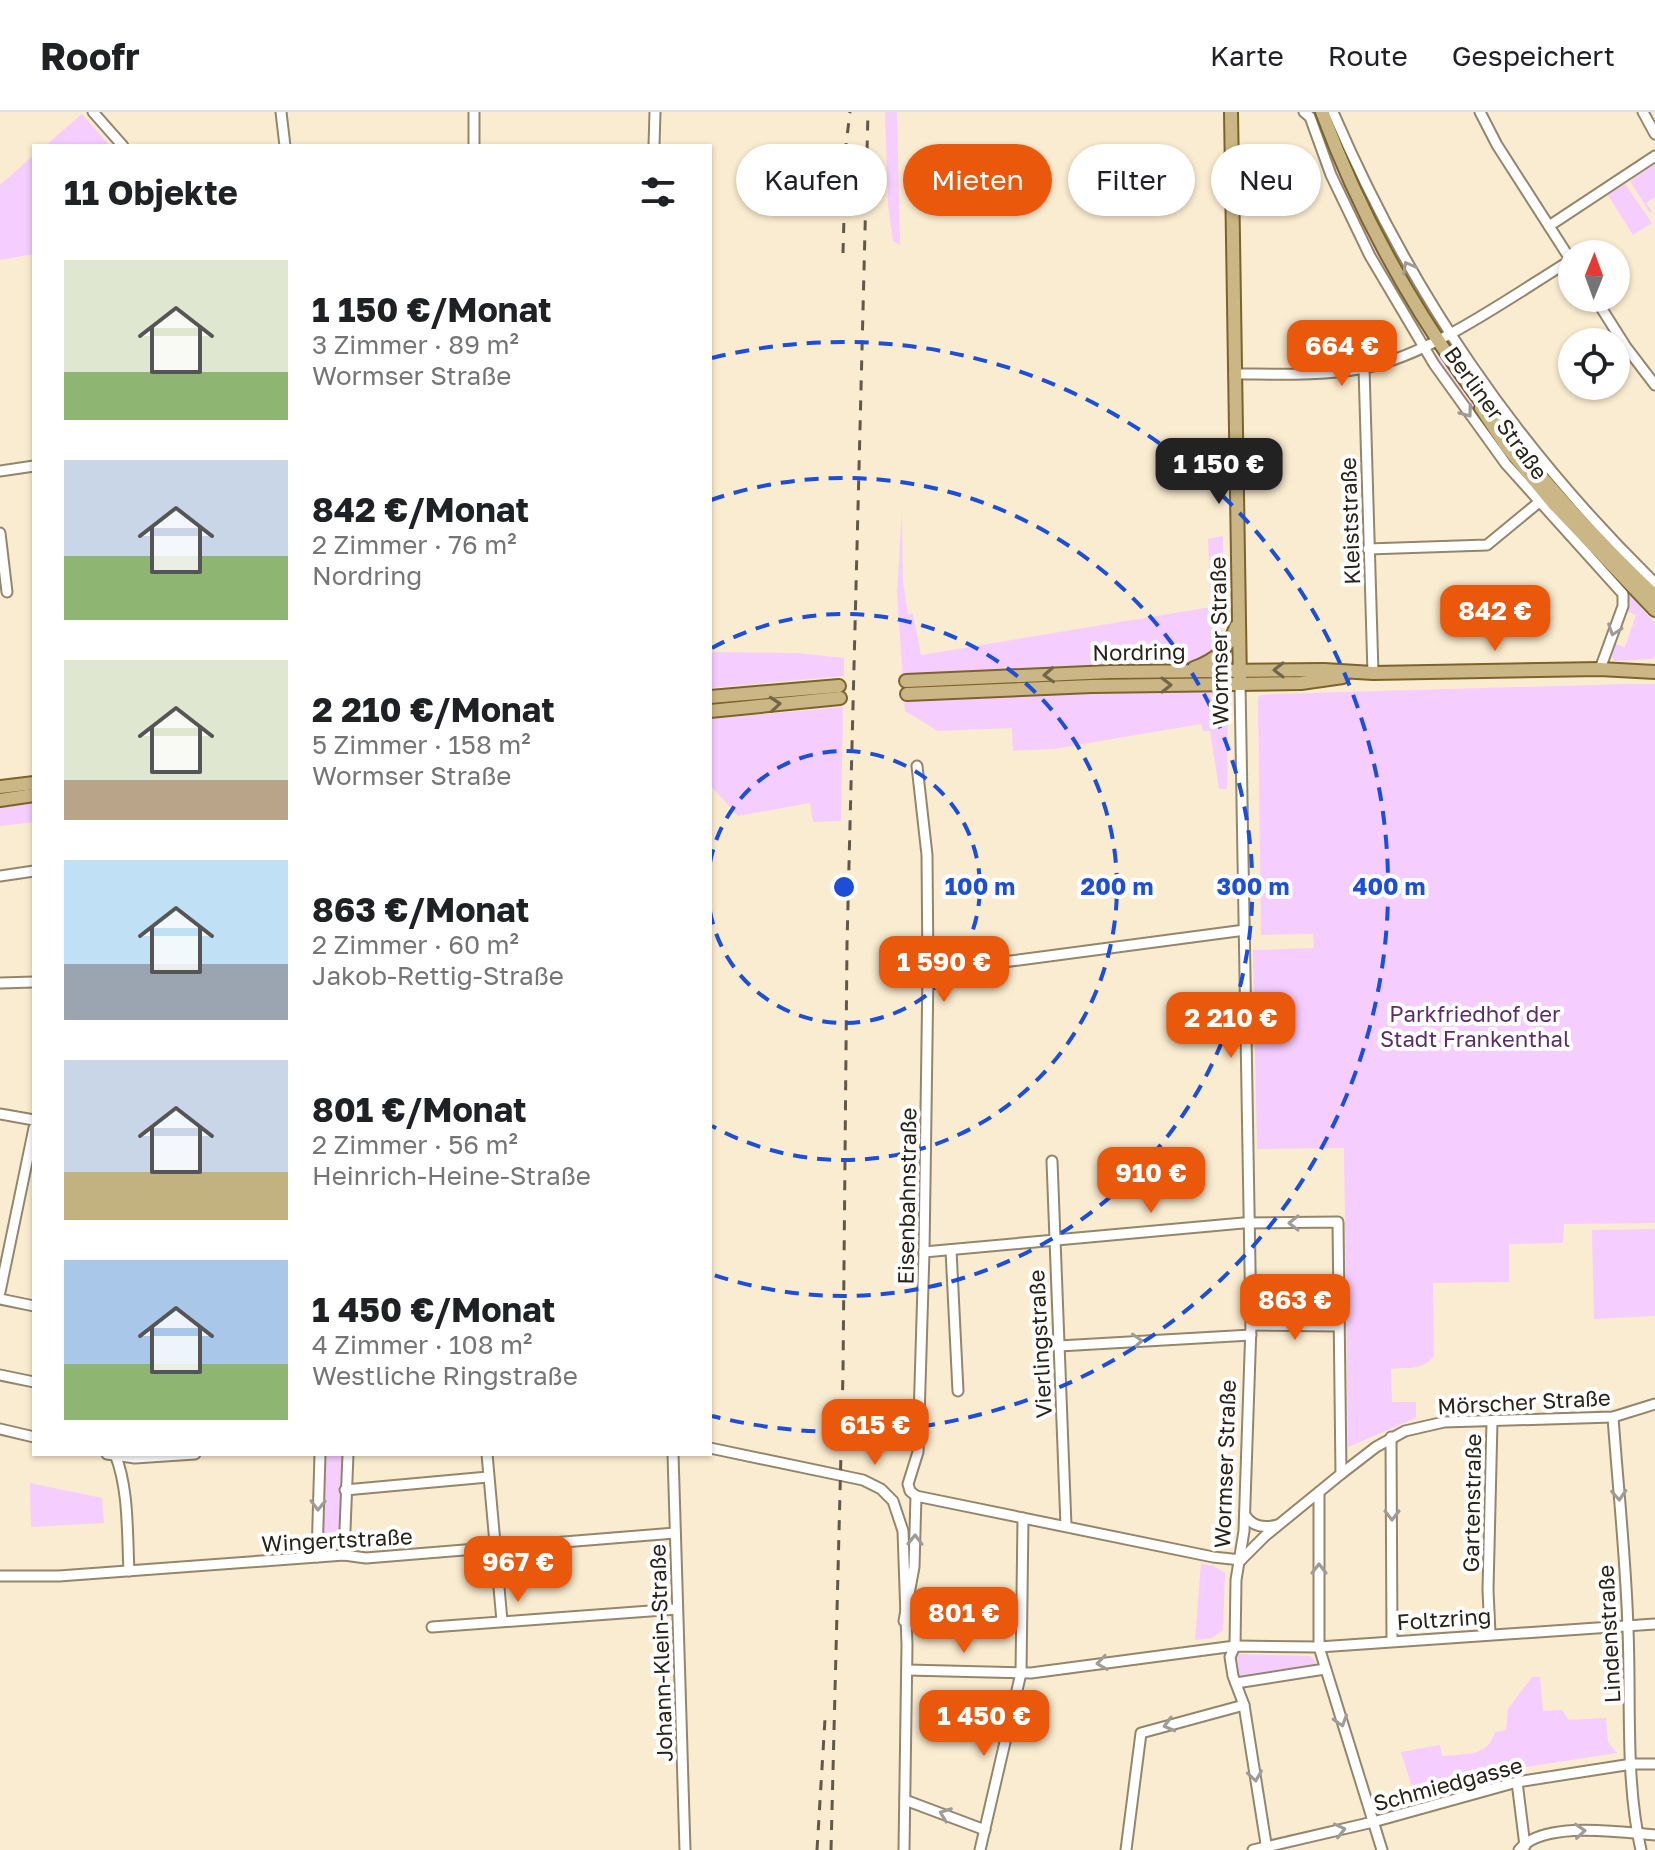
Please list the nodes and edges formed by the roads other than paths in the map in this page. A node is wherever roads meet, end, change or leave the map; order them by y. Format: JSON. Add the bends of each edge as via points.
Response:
{"nodes":[{"id":1,"x":93,"y":112,"type":"edge"},
{"id":2,"x":281,"y":112,"type":"edge"},
{"id":3,"x":474,"y":112,"type":"edge"},
{"id":4,"x":655,"y":112,"type":"edge"},
{"id":5,"x":1231,"y":112,"type":"edge"},
{"id":6,"x":1304,"y":112,"type":"edge"},
{"id":7,"x":1322,"y":112,"type":"edge"},
{"id":8,"x":1333,"y":112,"type":"edge"},
{"id":9,"x":1480,"y":112,"type":"edge"},
{"id":10,"x":1643,"y":112,"type":"edge"},
{"id":11,"x":1655,"y":134,"type":"edge"},
{"id":12,"x":121,"y":144,"type":"edge"},
{"id":13,"x":285,"y":144,"type":"edge"},
{"id":14,"x":474,"y":144,"type":"edge"},
{"id":15,"x":654,"y":144,"type":"edge"},
{"id":16,"x":1655,"y":156,"type":"edge"},
{"id":17,"x":1549,"y":226,"type":"junction"},
{"id":18,"x":1558,"y":240,"type":"edge"},
{"id":19,"x":1558,"y":269,"type":"edge"},
{"id":20,"x":1604,"y":312,"type":"edge"},
{"id":21,"x":1449,"y":333,"type":"junction"},
{"id":22,"x":1436,"y":340,"type":"junction"},
{"id":23,"x":1424,"y":347,"type":"junction"},
{"id":24,"x":1364,"y":368,"type":"junction"},
{"id":25,"x":1234,"y":374,"type":"junction"},
{"id":26,"x":1655,"y":385,"type":"edge"},
{"id":27,"x":32,"y":466,"type":"edge"},
{"id":28,"x":0,"y":471,"type":"edge"},
{"id":29,"x":1538,"y":503,"type":"junction"},
{"id":30,"x":0,"y":533,"type":"edge"},
{"id":31,"x":1368,"y":549,"type":"junction"},
{"id":32,"x":1650,"y":591,"type":"edge"},
{"id":33,"x":7,"y":592,"type":"dead end"},
{"id":34,"x":1655,"y":610,"type":"edge"},
{"id":35,"x":1239,"y":619,"type":"junction"},
{"id":36,"x":1654,"y":666,"type":"edge"},
{"id":37,"x":1600,"y":669,"type":"junction"},
{"id":38,"x":1183,"y":671,"type":"junction"},
{"id":39,"x":1373,"y":673,"type":"junction"},
{"id":40,"x":1240,"y":677,"type":"junction"},
{"id":41,"x":712,"y":697,"type":"edge"},
{"id":42,"x":712,"y":711,"type":"edge"},
{"id":43,"x":917,"y":766,"type":"dead end"},
{"id":44,"x":32,"y":783,"type":"edge"},
{"id":45,"x":0,"y":787,"type":"edge"},
{"id":46,"x":32,"y":795,"type":"edge"},
{"id":47,"x":0,"y":800,"type":"edge"},
{"id":48,"x":32,"y":871,"type":"edge"},
{"id":49,"x":0,"y":876,"type":"edge"},
{"id":50,"x":1245,"y":930,"type":"junction"},
{"id":51,"x":928,"y":972,"type":"junction"},
{"id":52,"x":32,"y":982,"type":"edge"},
{"id":53,"x":0,"y":983,"type":"edge"},
{"id":54,"x":0,"y":1114,"type":"edge"},
{"id":55,"x":32,"y":1120,"type":"edge"},
{"id":56,"x":32,"y":1150,"type":"edge"},
{"id":57,"x":1052,"y":1161,"type":"dead end"},
{"id":58,"x":30,"y":1171,"type":"edge"},
{"id":59,"x":1250,"y":1223,"type":"junction"},
{"id":60,"x":1053,"y":1241,"type":"junction"},
{"id":61,"x":951,"y":1250,"type":"junction"},
{"id":62,"x":924,"y":1252,"type":"junction"},
{"id":63,"x":0,"y":1292,"type":"edge"},
{"id":64,"x":0,"y":1299,"type":"edge"},
{"id":65,"x":32,"y":1306,"type":"edge"},
{"id":66,"x":1339,"y":1326,"type":"junction"},
{"id":67,"x":1251,"y":1330,"type":"junction"},
{"id":68,"x":1059,"y":1346,"type":"junction"},
{"id":69,"x":0,"y":1375,"type":"edge"},
{"id":70,"x":32,"y":1382,"type":"edge"},
{"id":71,"x":958,"y":1391,"type":"dead end"},
{"id":72,"x":1655,"y":1404,"type":"edge"},
{"id":73,"x":1613,"y":1417,"type":"junction"},
{"id":74,"x":1492,"y":1421,"type":"junction"},
{"id":75,"x":0,"y":1429,"type":"edge"},
{"id":76,"x":32,"y":1437,"type":"edge"},
{"id":77,"x":1391,"y":1437,"type":"junction"},
{"id":78,"x":712,"y":1448,"type":"edge"},
{"id":79,"x":113,"y":1456,"type":"edge"},
{"id":80,"x":120,"y":1456,"type":"edge"},
{"id":81,"x":165,"y":1456,"type":"edge"},
{"id":82,"x":320,"y":1456,"type":"edge"},
{"id":83,"x":348,"y":1456,"type":"edge"},
{"id":84,"x":487,"y":1456,"type":"edge"},
{"id":85,"x":673,"y":1456,"type":"edge"},
{"id":86,"x":1341,"y":1474,"type":"junction"},
{"id":87,"x":488,"y":1477,"type":"junction"},
{"id":88,"x":345,"y":1490,"type":"junction"},
{"id":89,"x":1319,"y":1492,"type":"junction"},
{"id":90,"x":916,"y":1496,"type":"junction"},
{"id":91,"x":1245,"y":1513,"type":"junction"},
{"id":92,"x":1023,"y":1518,"type":"junction"},
{"id":93,"x":1281,"y":1524,"type":"junction"},
{"id":94,"x":1066,"y":1526,"type":"junction"},
{"id":95,"x":675,"y":1533,"type":"junction"},
{"id":96,"x":495,"y":1548,"type":"junction"},
{"id":97,"x":344,"y":1555,"type":"junction"},
{"id":98,"x":317,"y":1557,"type":"junction"},
{"id":99,"x":1241,"y":1560,"type":"junction"},
{"id":100,"x":129,"y":1571,"type":"junction"},
{"id":101,"x":0,"y":1576,"type":"edge"},
{"id":102,"x":677,"y":1609,"type":"junction"},
{"id":103,"x":502,"y":1621,"type":"junction"},
{"id":104,"x":904,"y":1621,"type":"junction"},
{"id":105,"x":1655,"y":1624,"type":"edge"},
{"id":106,"x":1628,"y":1626,"type":"junction"},
{"id":107,"x":432,"y":1627,"type":"dead end"},
{"id":108,"x":1490,"y":1634,"type":"junction"},
{"id":109,"x":1392,"y":1641,"type":"junction"},
{"id":110,"x":1235,"y":1646,"type":"junction"},
{"id":111,"x":1319,"y":1647,"type":"junction"},
{"id":112,"x":1325,"y":1669,"type":"junction"},
{"id":113,"x":907,"y":1670,"type":"junction"},
{"id":114,"x":1021,"y":1673,"type":"junction"},
{"id":115,"x":1236,"y":1683,"type":"junction"},
{"id":116,"x":1244,"y":1705,"type":"junction"},
{"id":117,"x":1632,"y":1764,"type":"junction"},
{"id":118,"x":1655,"y":1764,"type":"edge"},
{"id":119,"x":1517,"y":1782,"type":"junction"},
{"id":120,"x":905,"y":1800,"type":"junction"},
{"id":121,"x":1373,"y":1822,"type":"junction"},
{"id":122,"x":985,"y":1830,"type":"junction"},
{"id":123,"x":1637,"y":1833,"type":"junction"},
{"id":124,"x":1655,"y":1835,"type":"edge"},
{"id":125,"x":1523,"y":1847,"type":"edge"},
{"id":126,"x":1266,"y":1849,"type":"edge"},
{"id":127,"x":685,"y":1850,"type":"edge"},
{"id":128,"x":904,"y":1850,"type":"edge"},
{"id":129,"x":980,"y":1850,"type":"edge"},
{"id":130,"x":1126,"y":1850,"type":"edge"},
{"id":131,"x":1253,"y":1850,"type":"edge"},
{"id":132,"x":1382,"y":1850,"type":"edge"},
{"id":133,"x":1641,"y":1850,"type":"edge"}],
"edges":[{"from":1,"to":12,"type":"street"},
{"from":2,"to":13,"type":"street"},
{"from":3,"to":14,"type":"street"},
{"from":4,"to":15,"type":"street"},
{"from":5,"to":25,"type":"main road","name":"Wormser Straße"},
{"from":6,"to":23,"type":"street","name":"Berliner Straße","via":[[1370,256]]},
{"from":7,"to":22,"type":"main road","name":"Berliner Straße","via":[[1365,213]]},
{"from":21,"to":8,"type":"street","name":"Berliner Straße","one_way":true,"via":[[1381,218]]},
{"from":9,"to":17,"type":"street"},
{"from":10,"to":11,"type":"street"},
{"from":16,"to":17,"type":"street"},
{"from":17,"to":18,"type":"street"},
{"from":19,"to":21,"type":"street"},
{"from":20,"to":26,"type":"street"},
{"from":21,"to":22,"type":"street"},
{"from":21,"to":32,"type":"street","name":"Berliner Straße","via":[[1532,448]]},
{"from":22,"to":23,"type":"street"},
{"from":22,"to":32,"type":"main road","name":"Berliner Straße","via":[[1487,421],[1530,476]]},
{"from":23,"to":24,"type":"street"},
{"from":23,"to":29,"type":"street","name":"Berliner Straße","one_way":true,"via":[[1473,422]]},
{"from":24,"to":25,"type":"street"},
{"from":24,"to":31,"type":"street","name":"Kleiststraße"},
{"from":25,"to":35,"type":"main road","name":"Wormser Straße"},
{"from":27,"to":28,"type":"street"},
{"from":29,"to":31,"type":"street","via":[[1481,546]]},
{"from":29,"to":37,"type":"street","name":"Berliner Straße","one_way":true,"via":[[1620,591],[1623,606]]},
{"from":30,"to":33,"type":"street"},
{"from":31,"to":39,"type":"street","name":"Kleiststraße"},
{"from":32,"to":34,"type":"main road"},
{"from":35,"to":38,"type":"main road","via":[[1221,653]]},
{"from":35,"to":40,"type":"main road","name":"Wormser Straße"},
{"from":36,"to":37,"type":"main road","name":"Nordring"},
{"from":37,"to":39,"type":"main road","name":"Nordring"},
{"from":38,"to":40,"type":"main road","name":"Nordring"},
{"from":38,"to":40,"type":"main road","name":"Nordring","one_way":true,"via":[[906,688],[1092,686]]},
{"from":39,"to":40,"type":"main road","name":"Nordring","via":[[1324,670]]},
{"from":40,"to":50,"type":"street","name":"Wormser Straße"},
{"from":42,"to":41,"type":"main road","one_way":true,"via":[[840,692]]},
{"from":43,"to":51,"type":"street","name":"Eisenbahnstraße","via":[[927,855]]},
{"from":44,"to":45,"type":"main road"},
{"from":46,"to":47,"type":"main road"},
{"from":48,"to":49,"type":"street"},
{"from":50,"to":51,"type":"street"},
{"from":50,"to":59,"type":"street","name":"Wormser Straße"},
{"from":51,"to":62,"type":"street","name":"Eisenbahnstraße"},
{"from":52,"to":53,"type":"street"},
{"from":54,"to":55,"type":"street"},
{"from":56,"to":58,"type":"street"},
{"from":57,"to":60,"type":"street","name":"Vierlingstraße"},
{"from":58,"to":63,"type":"street"},
{"from":59,"to":60,"type":"street"},
{"from":66,"to":59,"type":"street","one_way":true,"via":[[1338,1222]]},
{"from":59,"to":67,"type":"street","name":"Wormser Straße"},
{"from":60,"to":61,"type":"street"},
{"from":60,"to":68,"type":"street","name":"Vierlingstraße"},
{"from":61,"to":62,"type":"street"},
{"from":61,"to":71,"type":"street"},
{"from":62,"to":90,"type":"street","name":"Eisenbahnstraße","via":[[918,1452],[908,1484]]},
{"from":64,"to":65,"type":"street"},
{"from":66,"to":67,"type":"street"},
{"from":66,"to":86,"type":"street"},
{"from":68,"to":67,"type":"street","one_way":true},
{"from":67,"to":91,"type":"street","name":"Wormser Straße"},
{"from":68,"to":94,"type":"street","name":"Vierlingstraße"},
{"from":69,"to":70,"type":"street"},
{"from":72,"to":73,"type":"street","name":"Mörscher Straße"},
{"from":73,"to":74,"type":"street","name":"Mörscher Straße"},
{"from":73,"to":106,"type":"street","name":"Lindenstraße","one_way":true},
{"from":74,"to":77,"type":"street","name":"Mörscher Straße","via":[[1424,1425]]},
{"from":74,"to":108,"type":"street","name":"Gartenstraße"},
{"from":75,"to":76,"type":"street"},
{"from":77,"to":86,"type":"street","name":"Mörscher Straße"},
{"from":77,"to":109,"type":"street","one_way":true},
{"from":78,"to":104,"type":"street","name":"Eisenbahnstraße","via":[[858,1479],[886,1494],[897,1508],[903,1531]]},
{"from":79,"to":100,"type":"street","via":[[125,1508]]},
{"from":80,"to":81,"type":"street"},
{"from":82,"to":98,"type":"street","one_way":true},
{"from":83,"to":88,"type":"street"},
{"from":84,"to":87,"type":"street"},
{"from":85,"to":95,"type":"street","name":"Johann-Klein-Straße"},
{"from":86,"to":89,"type":"street","name":"Mörscher Straße"},
{"from":87,"to":88,"type":"street"},
{"from":87,"to":96,"type":"street"},
{"from":88,"to":97,"type":"street"},
{"from":89,"to":93,"type":"street","name":"Mörscher Straße"},
{"from":111,"to":89,"type":"street","one_way":true},
{"from":90,"to":92,"type":"street"},
{"from":104,"to":90,"type":"street","name":"Eisenbahnstraße","one_way":true,"via":[[914,1567]]},
{"from":91,"to":93,"type":"street","via":[[1259,1526]]},
{"from":91,"to":99,"type":"street","name":"Wormser Straße"},
{"from":92,"to":94,"type":"street"},
{"from":92,"to":114,"type":"street"},
{"from":93,"to":99,"type":"street","name":"Mörscher Straße"},
{"from":94,"to":99,"type":"street"},
{"from":95,"to":96,"type":"street","name":"Wingertstraße"},
{"from":95,"to":102,"type":"street","name":"Johann-Klein-Straße"},
{"from":96,"to":97,"type":"street","name":"Wingertstraße","via":[[366,1558]]},
{"from":96,"to":103,"type":"street"},
{"from":97,"to":98,"type":"street","name":"Wingertstraße"},
{"from":98,"to":100,"type":"street","name":"Wingertstraße"},
{"from":99,"to":110,"type":"street","name":"Wormser Straße"},
{"from":100,"to":101,"type":"street","name":"Wingertstraße"},
{"from":102,"to":103,"type":"street"},
{"from":102,"to":127,"type":"street","name":"Johann-Klein-Straße"},
{"from":103,"to":107,"type":"street"},
{"from":104,"to":113,"type":"street","name":"Eisenbahnstraße"},
{"from":105,"to":106,"type":"street","name":"Foltzring"},
{"from":106,"to":108,"type":"street","name":"Foltzring"},
{"from":106,"to":117,"type":"street","name":"Lindenstraße"},
{"from":108,"to":109,"type":"street","name":"Foltzring"},
{"from":109,"to":111,"type":"street","name":"Foltzring"},
{"from":110,"to":111,"type":"street","name":"Foltzring"},
{"from":110,"to":114,"type":"street","name":"Foltzring","one_way":true},
{"from":110,"to":115,"type":"street","name":"Wormser Straße","via":[[1230,1657]]},
{"from":111,"to":112,"type":"street"},
{"from":112,"to":115,"type":"street"},
{"from":112,"to":121,"type":"street","one_way":true},
{"from":113,"to":114,"type":"street","name":"Foltzring"},
{"from":113,"to":120,"type":"street","name":"Eisenbahnstraße"},
{"from":114,"to":122,"type":"street"},
{"from":115,"to":116,"type":"street","name":"Wormser Straße"},
{"from":116,"to":126,"type":"street","name":"Wormser Straße","one_way":true},
{"from":116,"to":130,"type":"street","one_way":true,"via":[[1141,1733]]},
{"from":117,"to":118,"type":"street","name":"Schmiedgasse"},
{"from":117,"to":119,"type":"street","name":"Schmiedgasse"},
{"from":117,"to":123,"type":"street","name":"Lindenstraße"},
{"from":119,"to":121,"type":"street","name":"Schmiedgasse"},
{"from":119,"to":125,"type":"street"},
{"from":122,"to":120,"type":"street","one_way":true},
{"from":120,"to":128,"type":"street","name":"Eisenbahnstraße"},
{"from":126,"to":121,"type":"street","name":"Schmiedgasse","one_way":true},
{"from":121,"to":132,"type":"street"},
{"from":122,"to":129,"type":"street"},
{"from":123,"to":124,"type":"street"},
{"from":125,"to":123,"type":"street","one_way":true,"via":[[1538,1837],[1577,1831]]},
{"from":123,"to":133,"type":"street","name":"Lindenstraße"},
{"from":126,"to":131,"type":"street","name":"Schmiedgasse"}]}
